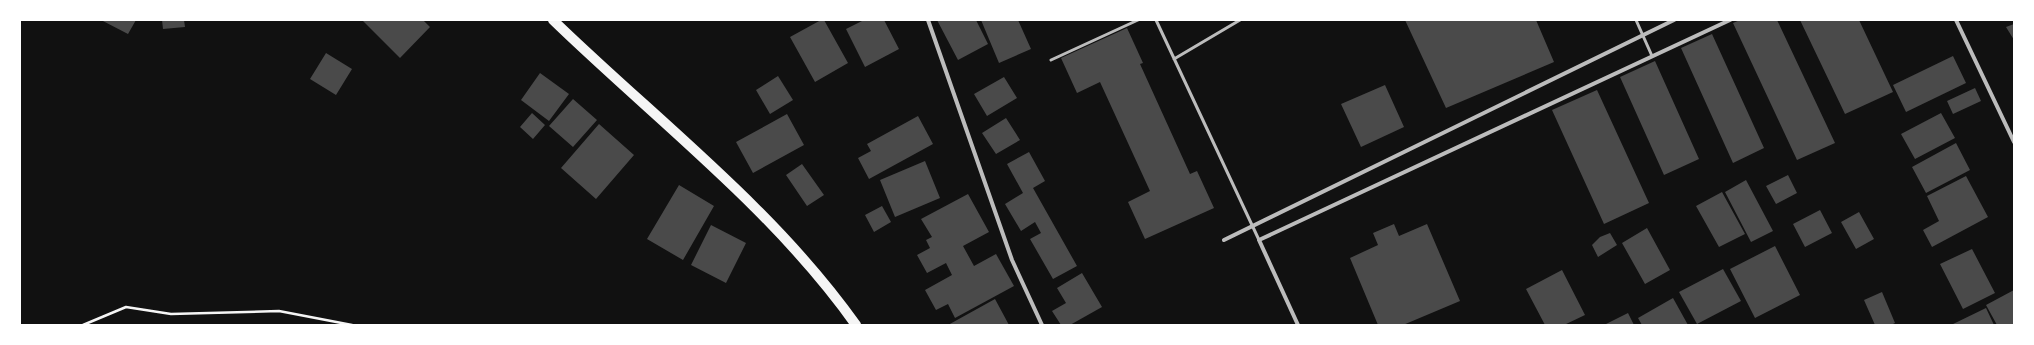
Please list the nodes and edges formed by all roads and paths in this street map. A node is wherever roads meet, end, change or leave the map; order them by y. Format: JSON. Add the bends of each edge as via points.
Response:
{"nodes":[{"id":1,"x":553,"y":20,"type":"edge"},
{"id":2,"x":928,"y":20,"type":"edge"},
{"id":3,"x":1138,"y":20,"type":"edge"},
{"id":4,"x":1156,"y":20,"type":"edge"},
{"id":5,"x":1240,"y":20,"type":"edge"},
{"id":6,"x":1636,"y":20,"type":"edge"},
{"id":7,"x":1674,"y":20,"type":"edge"},
{"id":8,"x":1730,"y":20,"type":"edge"},
{"id":9,"x":1956,"y":20,"type":"edge"},
{"id":10,"x":1643,"y":35,"type":"junction"},
{"id":11,"x":1652,"y":56,"type":"junction"},
{"id":12,"x":1174,"y":59,"type":"junction"},
{"id":13,"x":1052,"y":60,"type":"dead end"},
{"id":14,"x":2014,"y":142,"type":"edge"},
{"id":15,"x":1253,"y":226,"type":"junction"},
{"id":16,"x":1224,"y":240,"type":"dead end"},
{"id":17,"x":1259,"y":240,"type":"junction"},
{"id":18,"x":83,"y":325,"type":"edge"},
{"id":19,"x":352,"y":325,"type":"edge"},
{"id":20,"x":856,"y":325,"type":"edge"},
{"id":21,"x":1042,"y":325,"type":"edge"},
{"id":22,"x":1298,"y":325,"type":"edge"}],
"edges":[{"from":1,"to":20,"type":"main road","via":[[746,200],[837,297]]},
{"from":2,"to":21,"type":"street","via":[[1012,260]]},
{"from":3,"to":13,"type":"lane"},
{"from":4,"to":12,"type":"lane"},
{"from":5,"to":12,"type":"lane"},
{"from":6,"to":10,"type":"lane"},
{"from":7,"to":10,"type":"street"},
{"from":8,"to":11,"type":"street"},
{"from":9,"to":14,"type":"street"},
{"from":10,"to":11,"type":"lane"},
{"from":10,"to":15,"type":"street"},
{"from":11,"to":17,"type":"street"},
{"from":12,"to":15,"type":"lane"},
{"from":15,"to":16,"type":"street"},
{"from":15,"to":17,"type":"lane"},
{"from":17,"to":22,"type":"street"},
{"from":18,"to":19,"type":"path","via":[[126,307],[171,314],[279,311]]}]}
